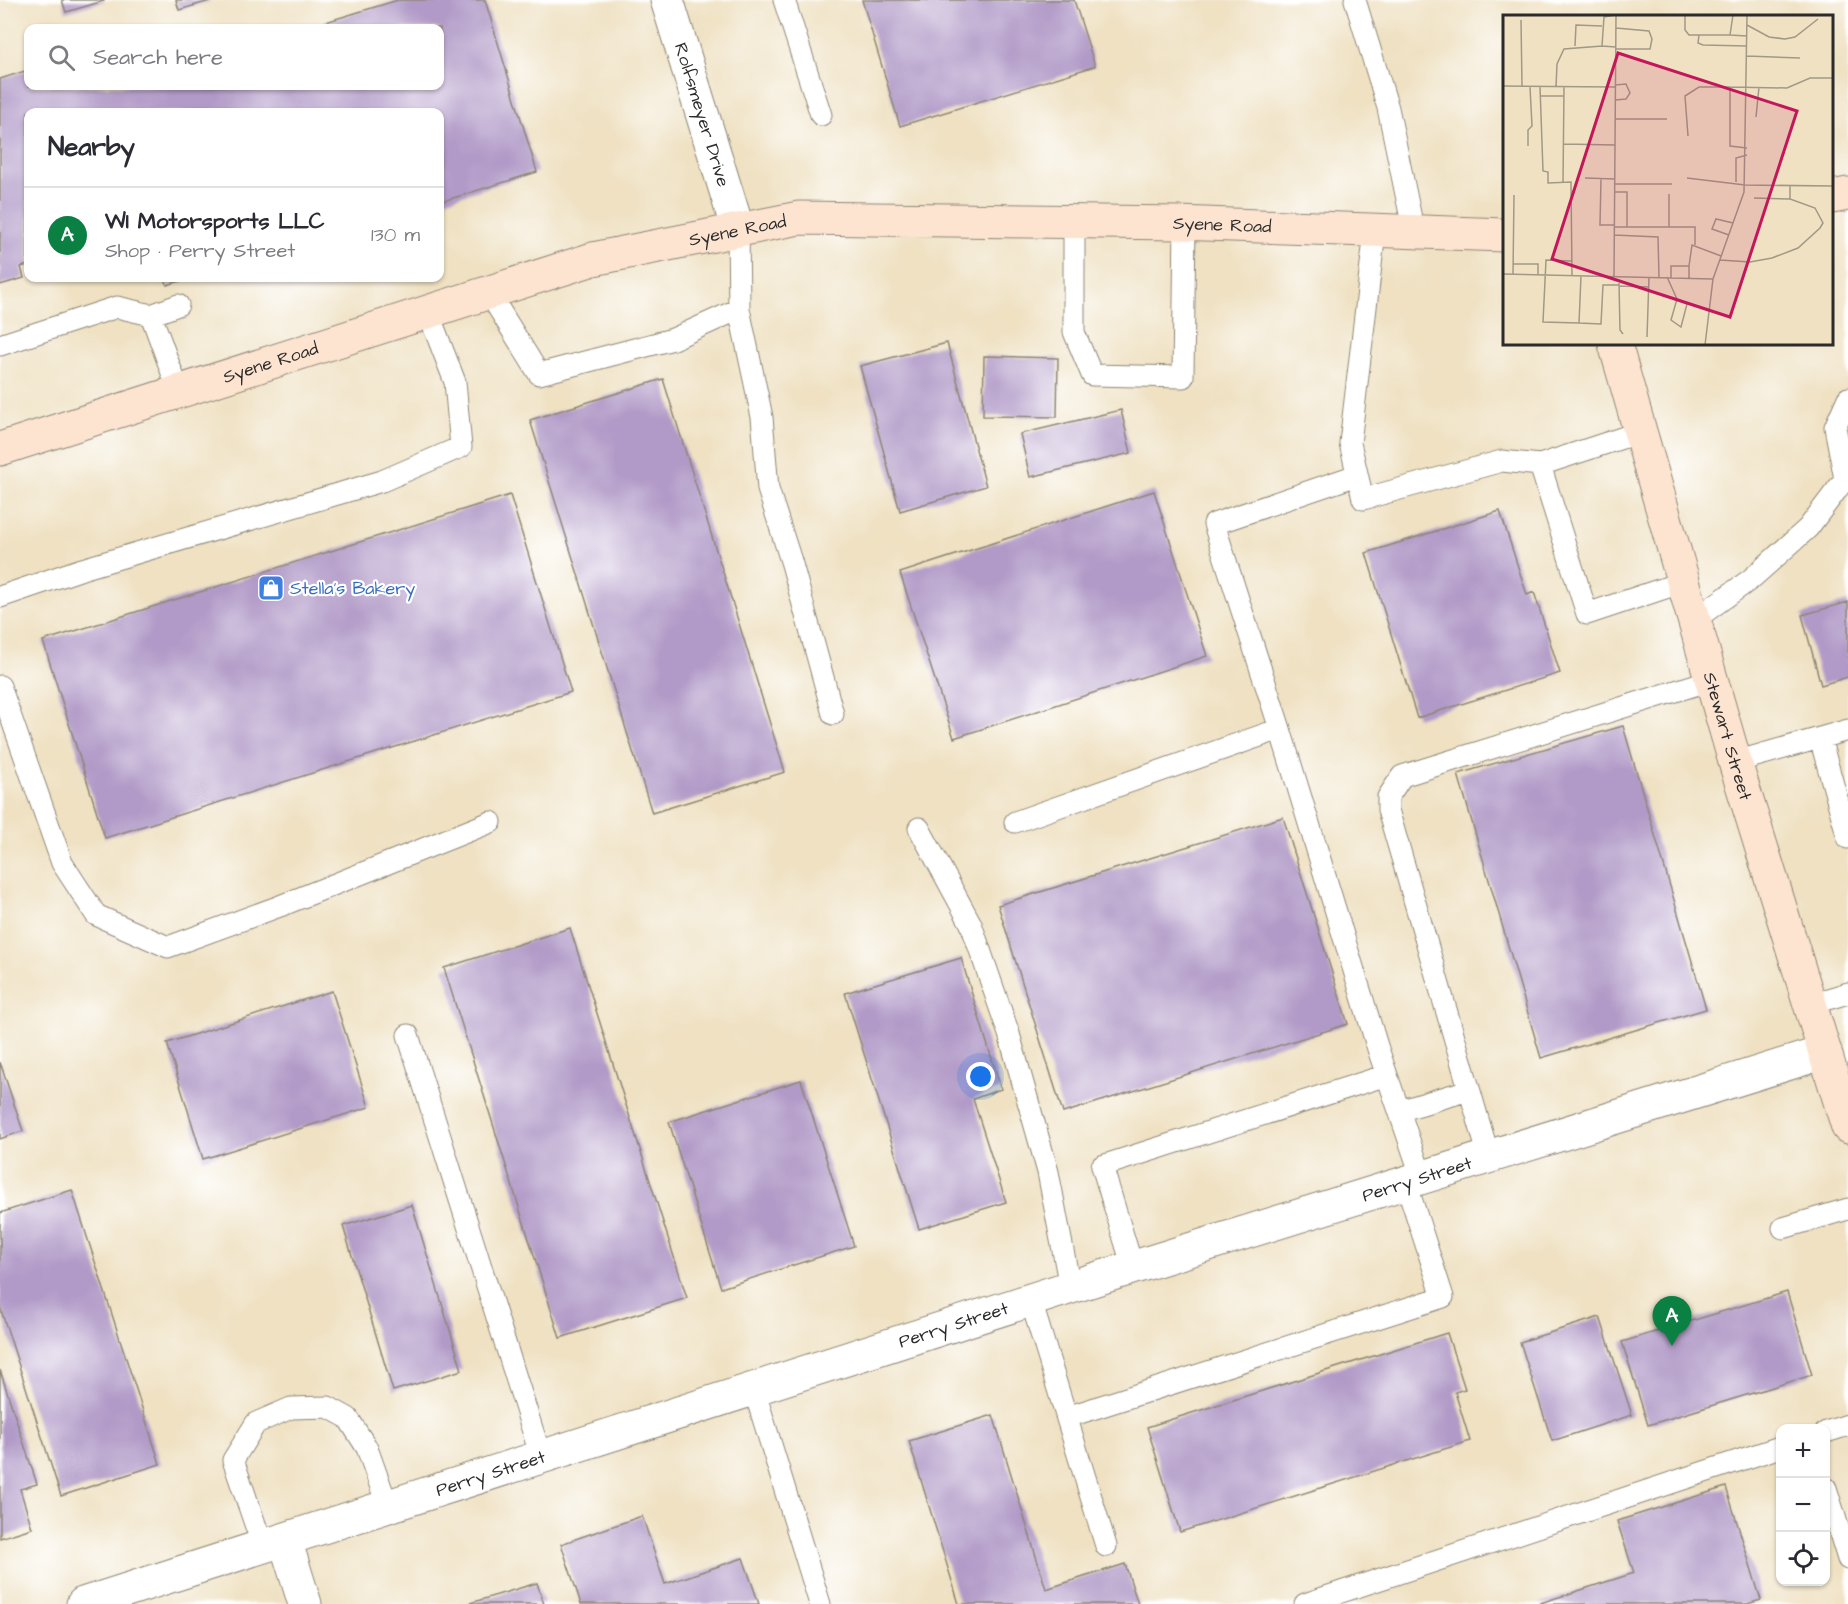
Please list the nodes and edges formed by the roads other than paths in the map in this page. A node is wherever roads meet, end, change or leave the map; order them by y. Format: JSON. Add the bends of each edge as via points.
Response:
{"nodes":[{"id":1,"x":666,"y":0,"type":"edge"},
{"id":2,"x":784,"y":0,"type":"edge"},
{"id":3,"x":1355,"y":0,"type":"edge"},
{"id":4,"x":821,"y":115,"type":"dead end"},
{"id":5,"x":1848,"y":194,"type":"edge"},
{"id":6,"x":1833,"y":196,"type":"edge"},
{"id":7,"x":1074,"y":221,"type":"junction"},
{"id":8,"x":1185,"y":223,"type":"junction"},
{"id":9,"x":738,"y":230,"type":"junction"},
{"id":10,"x":1375,"y":231,"type":"junction"},
{"id":11,"x":1414,"y":233,"type":"junction"},
{"id":12,"x":1503,"y":235,"type":"edge"},
{"id":13,"x":489,"y":293,"type":"junction"},
{"id":14,"x":178,"y":305,"type":"dead end"},
{"id":15,"x":739,"y":309,"type":"junction"},
{"id":16,"x":428,"y":312,"type":"junction"},
{"id":17,"x":151,"y":315,"type":"junction"},
{"id":18,"x":0,"y":345,"type":"edge"},
{"id":19,"x":1615,"y":345,"type":"edge"},
{"id":20,"x":179,"y":392,"type":"junction"},
{"id":21,"x":1848,"y":398,"type":"edge"},
{"id":22,"x":1640,"y":432,"type":"junction"},
{"id":23,"x":0,"y":449,"type":"edge"},
{"id":24,"x":1540,"y":465,"type":"junction"},
{"id":25,"x":1357,"y":476,"type":"junction"},
{"id":26,"x":1846,"y":479,"type":"edge"},
{"id":27,"x":1683,"y":582,"type":"junction"},
{"id":28,"x":0,"y":597,"type":"edge"},
{"id":29,"x":1694,"y":620,"type":"junction"},
{"id":30,"x":1711,"y":680,"type":"junction"},
{"id":31,"x":0,"y":686,"type":"edge"},
{"id":32,"x":833,"y":714,"type":"dead end"},
{"id":33,"x":1280,"y":729,"type":"junction"},
{"id":34,"x":1848,"y":730,"type":"edge"},
{"id":35,"x":1820,"y":738,"type":"junction"},
{"id":36,"x":1735,"y":762,"type":"junction"},
{"id":37,"x":491,"y":822,"type":"dead end"},
{"id":38,"x":1015,"y":822,"type":"dead end"},
{"id":39,"x":919,"y":828,"type":"dead end"},
{"id":40,"x":1848,"y":838,"type":"edge"},
{"id":41,"x":1848,"y":993,"type":"edge"},
{"id":42,"x":1811,"y":1004,"type":"junction"},
{"id":43,"x":408,"y":1035,"type":"dead end"},
{"id":44,"x":1826,"y":1052,"type":"junction"},
{"id":45,"x":1387,"y":1075,"type":"junction"},
{"id":46,"x":1469,"y":1090,"type":"junction"},
{"id":47,"x":1399,"y":1111,"type":"junction"},
{"id":48,"x":1848,"y":1127,"type":"edge"},
{"id":49,"x":1489,"y":1157,"type":"junction"},
{"id":50,"x":1414,"y":1180,"type":"junction"},
{"id":51,"x":1848,"y":1209,"type":"edge"},
{"id":52,"x":1783,"y":1228,"type":"dead end"},
{"id":53,"x":1133,"y":1268,"type":"junction"},
{"id":54,"x":1070,"y":1287,"type":"junction"},
{"id":55,"x":1031,"y":1301,"type":"junction"},
{"id":56,"x":754,"y":1389,"type":"junction"},
{"id":57,"x":1067,"y":1417,"type":"junction"},
{"id":58,"x":1848,"y":1425,"type":"edge"},
{"id":59,"x":1830,"y":1431,"type":"edge"},
{"id":60,"x":1776,"y":1448,"type":"edge"},
{"id":61,"x":541,"y":1457,"type":"junction"},
{"id":62,"x":1830,"y":1501,"type":"edge"},
{"id":63,"x":388,"y":1507,"type":"junction"},
{"id":64,"x":274,"y":1544,"type":"junction"},
{"id":65,"x":1106,"y":1546,"type":"dead end"},
{"id":66,"x":1848,"y":1559,"type":"edge"},
{"id":67,"x":83,"y":1604,"type":"edge"},
{"id":68,"x":305,"y":1604,"type":"edge"},
{"id":69,"x":820,"y":1604,"type":"edge"},
{"id":70,"x":1305,"y":1604,"type":"edge"}],
"edges":[{"from":1,"to":9,"type":"street","name":"Rolfsmeyer Drive"},
{"from":2,"to":4,"type":"lane"},
{"from":3,"to":11,"type":"lane","via":[[1388,108]]},
{"from":5,"to":6,"type":"street"},
{"from":7,"to":8,"type":"street","name":"Syene Road"},
{"from":7,"to":8,"type":"lane","via":[[1074,332],[1092,375],[1183,377]]},
{"from":7,"to":9,"type":"street","name":"Syene Road","via":[[799,218]]},
{"from":8,"to":10,"type":"street","name":"Syene Road"},
{"from":9,"to":13,"type":"street","name":"Syene Road","via":[[593,259]]},
{"from":9,"to":15,"type":"lane"},
{"from":10,"to":11,"type":"street","name":"Syene Road"},
{"from":10,"to":25,"type":"lane","via":[[1350,443]]},
{"from":11,"to":12,"type":"street","name":"Syene Road"},
{"from":13,"to":15,"type":"lane","via":[[539,374],[673,339]]},
{"from":13,"to":16,"type":"street","name":"Syene Road"},
{"from":14,"to":17,"type":"lane"},
{"from":15,"to":32,"type":"lane","via":[[762,417],[768,489]]},
{"from":16,"to":20,"type":"street","name":"Syene Road"},
{"from":16,"to":28,"type":"lane","via":[[455,382],[461,447],[382,481]]},
{"from":17,"to":18,"type":"lane","via":[[117,307]]},
{"from":17,"to":20,"type":"lane"},
{"from":19,"to":22,"type":"street","name":"Stewart Street"},
{"from":20,"to":23,"type":"street","name":"Syene Road"},
{"from":21,"to":26,"type":"lane","via":[[1835,428]]},
{"from":22,"to":24,"type":"lane"},
{"from":22,"to":27,"type":"street","name":"Stewart Street"},
{"from":24,"to":25,"type":"lane","via":[[1502,461],[1362,499]]},
{"from":24,"to":27,"type":"lane","via":[[1587,614]]},
{"from":25,"to":33,"type":"lane","via":[[1214,525]]},
{"from":26,"to":29,"type":"lane","via":[[1809,528],[1751,579]]},
{"from":27,"to":29,"type":"street","name":"Stewart Street"},
{"from":29,"to":30,"type":"street","name":"Stewart Street"},
{"from":30,"to":36,"type":"street","name":"Stewart Street"},
{"from":30,"to":46,"type":"lane","via":[[1431,766],[1402,776],[1394,786],[1388,810]]},
{"from":31,"to":37,"type":"lane","via":[[62,863],[96,915],[168,947]]},
{"from":33,"to":38,"type":"lane"},
{"from":33,"to":45,"type":"lane"},
{"from":34,"to":35,"type":"lane"},
{"from":35,"to":36,"type":"lane"},
{"from":35,"to":40,"type":"lane"},
{"from":36,"to":42,"type":"street","name":"Stewart Street"},
{"from":39,"to":54,"type":"lane","via":[[971,924],[1009,1034],[1048,1172]]},
{"from":41,"to":42,"type":"lane"},
{"from":42,"to":44,"type":"street","name":"Stewart Street"},
{"from":43,"to":61,"type":"lane"},
{"from":44,"to":48,"type":"street","name":"Stewart Street"},
{"from":44,"to":49,"type":"street","name":"Perry Street"},
{"from":45,"to":47,"type":"lane"},
{"from":45,"to":53,"type":"lane","via":[[1102,1166]]},
{"from":46,"to":47,"type":"lane"},
{"from":46,"to":49,"type":"lane"},
{"from":47,"to":50,"type":"lane"},
{"from":49,"to":50,"type":"street","name":"Perry Street"},
{"from":50,"to":53,"type":"street","name":"Perry Street"},
{"from":50,"to":57,"type":"lane","via":[[1443,1297]]},
{"from":51,"to":52,"type":"lane"},
{"from":53,"to":54,"type":"street","name":"Perry Street"},
{"from":54,"to":55,"type":"street","name":"Perry Street"},
{"from":55,"to":56,"type":"street","name":"Perry Street"},
{"from":55,"to":57,"type":"lane"},
{"from":56,"to":61,"type":"street","name":"Perry Street"},
{"from":56,"to":69,"type":"lane"},
{"from":57,"to":65,"type":"lane"},
{"from":58,"to":59,"type":"lane"},
{"from":60,"to":70,"type":"lane"},
{"from":61,"to":63,"type":"street","name":"Perry Street"},
{"from":62,"to":66,"type":"lane"},
{"from":63,"to":64,"type":"street","name":"Perry Street"},
{"from":63,"to":64,"type":"lane","via":[[367,1448],[348,1418],[328,1407],[291,1408],[256,1424],[233,1460]]},
{"from":64,"to":67,"type":"street","name":"Perry Street"},
{"from":64,"to":68,"type":"street"}]}
